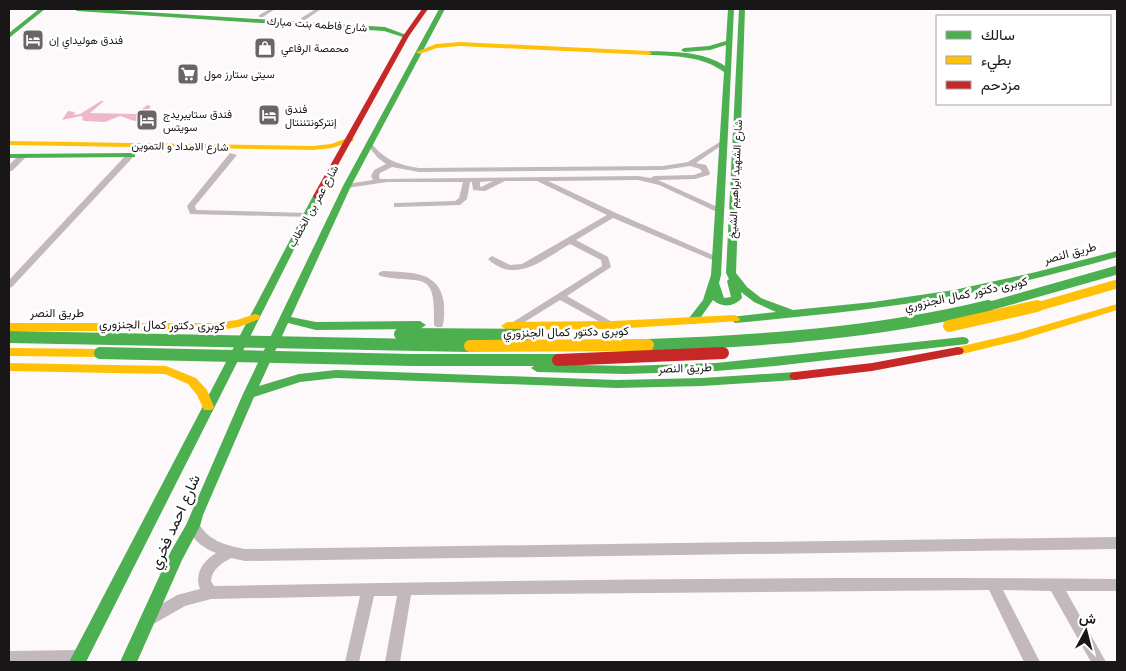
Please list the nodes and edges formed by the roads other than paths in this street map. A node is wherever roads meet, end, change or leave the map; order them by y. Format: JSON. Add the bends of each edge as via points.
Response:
{"nodes":[{"id":1,"x":51,"y":9,"type":"edge"},
{"id":2,"x":77,"y":9,"type":"edge"},
{"id":3,"x":273,"y":9,"type":"edge"},
{"id":4,"x":319,"y":9,"type":"edge"},
{"id":5,"x":425,"y":9,"type":"edge"},
{"id":6,"x":442,"y":9,"type":"edge"},
{"id":7,"x":731,"y":9,"type":"edge"},
{"id":8,"x":742,"y":9,"type":"edge"},
{"id":9,"x":38,"y":10,"type":"edge"},
{"id":10,"x":147,"y":10,"type":"edge"},
{"id":11,"x":261,"y":16,"type":"junction"},
{"id":12,"x":303,"y":19,"type":"junction"},
{"id":13,"x":415,"y":23,"type":"junction"},
{"id":14,"x":9,"y":28,"type":"edge"},
{"id":15,"x":432,"y":29,"type":"junction"},
{"id":16,"x":9,"y":36,"type":"edge"},
{"id":17,"x":406,"y":36,"type":"junction"},
{"id":18,"x":450,"y":40,"type":"junction"},
{"id":19,"x":729,"y":42,"type":"junction"},
{"id":20,"x":419,"y":52,"type":"junction"},
{"id":21,"x":700,"y":54,"type":"junction"},
{"id":22,"x":391,"y":67,"type":"junction"},
{"id":23,"x":727,"y":71,"type":"junction"},
{"id":24,"x":406,"y":76,"type":"junction"},
{"id":25,"x":384,"y":80,"type":"junction"},
{"id":26,"x":350,"y":139,"type":"junction"},
{"id":27,"x":723,"y":142,"type":"junction"},
{"id":28,"x":9,"y":143,"type":"edge"},
{"id":29,"x":370,"y":146,"type":"junction"},
{"id":30,"x":305,"y":152,"type":"junction"},
{"id":31,"x":131,"y":155,"type":"junction"},
{"id":32,"x":233,"y":155,"type":"junction"},
{"id":33,"x":9,"y":156,"type":"edge"},
{"id":34,"x":23,"y":156,"type":"junction"},
{"id":35,"x":337,"y":163,"type":"junction"},
{"id":36,"x":391,"y":164,"type":"junction"},
{"id":37,"x":690,"y":164,"type":"junction"},
{"id":38,"x":9,"y":170,"type":"edge"},
{"id":39,"x":536,"y":178,"type":"junction"},
{"id":40,"x":638,"y":178,"type":"junction"},
{"id":41,"x":471,"y":179,"type":"junction"},
{"id":42,"x":378,"y":181,"type":"junction"},
{"id":43,"x":348,"y":186,"type":"junction"},
{"id":44,"x":397,"y":205,"type":"dead end"},
{"id":45,"x":719,"y":211,"type":"junction"},
{"id":46,"x":307,"y":214,"type":"junction"},
{"id":47,"x":613,"y":215,"type":"junction"},
{"id":48,"x":569,"y":240,"type":"junction"},
{"id":49,"x":1117,"y":254,"type":"edge"},
{"id":50,"x":492,"y":259,"type":"dead end"},
{"id":51,"x":718,"y":259,"type":"junction"},
{"id":52,"x":1117,"y":270,"type":"edge"},
{"id":53,"x":731,"y":273,"type":"junction"},
{"id":54,"x":383,"y":274,"type":"dead end"},
{"id":55,"x":714,"y":284,"type":"junction"},
{"id":56,"x":1117,"y":284,"type":"edge"},
{"id":57,"x":9,"y":285,"type":"edge"},
{"id":58,"x":562,"y":297,"type":"junction"},
{"id":59,"x":901,"y":301,"type":"junction"},
{"id":60,"x":1117,"y":307,"type":"edge"},
{"id":61,"x":793,"y":314,"type":"junction"},
{"id":62,"x":255,"y":317,"type":"junction"},
{"id":63,"x":284,"y":318,"type":"junction"},
{"id":64,"x":692,"y":322,"type":"junction"},
{"id":65,"x":439,"y":325,"type":"junction"},
{"id":66,"x":612,"y":325,"type":"junction"},
{"id":67,"x":374,"y":326,"type":"junction"},
{"id":68,"x":512,"y":326,"type":"junction"},
{"id":69,"x":9,"y":327,"type":"edge"},
{"id":70,"x":186,"y":327,"type":"junction"},
{"id":71,"x":9,"y":337,"type":"edge"},
{"id":72,"x":1005,"y":340,"type":"junction"},
{"id":73,"x":297,"y":342,"type":"junction"},
{"id":74,"x":9,"y":352,"type":"edge"},
{"id":75,"x":466,"y":361,"type":"junction"},
{"id":76,"x":9,"y":367,"type":"edge"},
{"id":77,"x":166,"y":370,"type":"junction"},
{"id":78,"x":362,"y":375,"type":"junction"},
{"id":79,"x":249,"y":394,"type":"junction"},
{"id":80,"x":208,"y":407,"type":"junction"},
{"id":81,"x":193,"y":526,"type":"junction"},
{"id":82,"x":1117,"y":543,"type":"edge"},
{"id":83,"x":230,"y":552,"type":"junction"},
{"id":84,"x":994,"y":584,"type":"junction"},
{"id":85,"x":1055,"y":584,"type":"junction"},
{"id":86,"x":1117,"y":585,"type":"edge"},
{"id":87,"x":405,"y":589,"type":"junction"},
{"id":88,"x":368,"y":590,"type":"junction"},
{"id":89,"x":211,"y":593,"type":"junction"},
{"id":90,"x":146,"y":623,"type":"junction"},
{"id":91,"x":14,"y":659,"type":"edge"},
{"id":92,"x":78,"y":660,"type":"edge"},
{"id":93,"x":128,"y":662,"type":"edge"},
{"id":94,"x":352,"y":662,"type":"edge"},
{"id":95,"x":393,"y":662,"type":"edge"},
{"id":96,"x":1032,"y":662,"type":"edge"},
{"id":97,"x":1099,"y":662,"type":"edge"}],
"edges":[{"from":1,"to":9,"type":"main road"},
{"from":2,"to":10,"type":"main road","name":"شارع فاطمه بنت مبارك"},
{"from":3,"to":11,"type":"street"},
{"from":4,"to":12,"type":"street"},
{"from":5,"to":13,"type":"main road","name":"شارع عمر بن الخطاب"},
{"from":6,"to":15,"type":"main road","name":"شارع عمر بن الخطاب"},
{"from":7,"to":19,"type":"main road","name":"شارع الشهيد ابراهيم الشيخ"},
{"from":8,"to":53,"type":"main road","name":"شارع الشهيد ابراهيم الشيخ"},
{"from":9,"to":14,"type":"main road"},
{"from":9,"to":16,"type":"main road"},
{"from":10,"to":11,"type":"main road","name":"شارع فاطمه بنت مبارك"},
{"from":10,"to":17,"type":"main road","name":"شارع فاطمه بنت مبارك","via":[[385,29]]},
{"from":11,"to":12,"type":"main road","name":"شارع فاطمه بنت مبارك"},
{"from":12,"to":13,"type":"main road","name":"شارع فاطمه بنت مبارك","via":[[394,25]]},
{"from":13,"to":17,"type":"main road","name":"شارع عمر بن الخطاب"},
{"from":15,"to":18,"type":"main road"},
{"from":15,"to":20,"type":"main road","name":"شارع عمر بن الخطاب"},
{"from":17,"to":22,"type":"main road","name":"شارع عمر بن الخطاب"},
{"from":18,"to":20,"type":"main road"},
{"from":18,"to":21,"type":"main road","via":[[675,50]]},
{"from":19,"to":21,"type":"main road"},
{"from":19,"to":23,"type":"main road","name":"شارع الشهيد ابراهيم الشيخ"},
{"from":20,"to":24,"type":"main road","name":"شارع عمر بن الخطاب"},
{"from":21,"to":23,"type":"main road"},
{"from":22,"to":24,"type":"main road","via":[[395,73]]},
{"from":22,"to":25,"type":"main road","name":"شارع عمر بن الخطاب"},
{"from":23,"to":27,"type":"main road","name":"شارع الشهيد ابراهيم الشيخ"},
{"from":24,"to":25,"type":"main road"},
{"from":24,"to":29,"type":"main road","name":"شارع عمر بن الخطاب"},
{"from":25,"to":26,"type":"main road","name":"شارع عمر بن الخطاب"},
{"from":26,"to":30,"type":"main road","name":"شارع الامداد و التموين"},
{"from":26,"to":35,"type":"main road","name":"شارع عمر بن الخطاب"},
{"from":27,"to":37,"type":"street"},
{"from":27,"to":45,"type":"main road","name":"شارع الشهيد ابراهيم الشيخ"},
{"from":28,"to":30,"type":"main road","name":"شارع الامداد و التموين"},
{"from":29,"to":36,"type":"street","via":[[378,157]]},
{"from":29,"to":43,"type":"main road","name":"شارع عمر بن الخطاب"},
{"from":30,"to":32,"type":"main road","name":"شارع الامداد و التموين"},
{"from":30,"to":35,"type":"main road","name":"شارع الامداد و التموين"},
{"from":31,"to":32,"type":"main road","name":"شارع الامداد و التموين"},
{"from":31,"to":34,"type":"main road","name":"شارع الامداد و التموين"},
{"from":31,"to":57,"type":"street"},
{"from":32,"to":46,"type":"street","via":[[191,206],[193,212]]},
{"from":33,"to":34,"type":"main road","name":"شارع الامداد و التموين"},
{"from":34,"to":38,"type":"street"},
{"from":35,"to":46,"type":"main road","name":"شارع عمر بن الخطاب"},
{"from":36,"to":37,"type":"street","via":[[438,170],[663,168]]},
{"from":36,"to":42,"type":"street","via":[[376,172]]},
{"from":37,"to":40,"type":"street","via":[[703,167],[706,173],[696,177]]},
{"from":39,"to":40,"type":"street"},
{"from":39,"to":41,"type":"street","via":[[504,179],[480,190]]},
{"from":39,"to":47,"type":"street"},
{"from":40,"to":45,"type":"street","via":[[662,183]]},
{"from":41,"to":42,"type":"street"},
{"from":41,"to":44,"type":"street","via":[[463,199],[457,203]]},
{"from":42,"to":43,"type":"street"},
{"from":43,"to":63,"type":"main road","name":"شارع عمر بن الخطاب"},
{"from":45,"to":51,"type":"main road","name":"شارع الشهيد ابراهيم الشيخ"},
{"from":46,"to":62,"type":"main road","name":"شارع عمر بن الخطاب"},
{"from":47,"to":48,"type":"street"},
{"from":47,"to":51,"type":"street"},
{"from":48,"to":50,"type":"street","via":[[520,268],[509,268]]},
{"from":48,"to":58,"type":"street","via":[[605,259],[608,265]]},
{"from":49,"to":59,"type":"main road","name":"طريق النصر","via":[[1048,273]]},
{"from":51,"to":55,"type":"main road","name":"شارع الشهيد ابراهيم الشيخ"},
{"from":52,"to":73,"type":"main road","name":"كوبرى دكتور كمال الجنزوري","bridge":true,"via":[[965,310],[872,326],[774,337],[688,343],[528,347]]},
{"from":53,"to":55,"type":"main road","name":"شارع الشهيد ابراهيم الشيخ","via":[[736,300],[718,299]]},
{"from":53,"to":61,"type":"main road","via":[[749,296]]},
{"from":54,"to":65,"type":"street","via":[[424,279],[434,284],[439,292]]},
{"from":55,"to":64,"type":"main road","name":"شارع الشهيد ابراهيم الشيخ","via":[[708,300]]},
{"from":56,"to":75,"type":"main road","bridge":true,"via":[[977,321],[830,343],[685,356]]},
{"from":58,"to":66,"type":"street"},
{"from":58,"to":68,"type":"street"},
{"from":59,"to":61,"type":"main road","name":"طريق النصر"},
{"from":59,"to":73,"type":"main road","bridge":true,"via":[[838,318],[704,331],[418,333]]},
{"from":60,"to":72,"type":"main road","name":"طريق النصر"},
{"from":61,"to":64,"type":"main road","name":"طريق النصر"},
{"from":62,"to":70,"type":"main road","name":"طريق النصر","via":[[222,326]]},
{"from":62,"to":80,"type":"main road","name":"شارع عمر بن الخطاب"},
{"from":63,"to":67,"type":"main road","name":"طريق النصر","via":[[316,326]]},
{"from":63,"to":79,"type":"main road","name":"شارع عمر بن الخطاب"},
{"from":64,"to":66,"type":"main road","name":"طريق النصر"},
{"from":65,"to":67,"type":"main road","name":"طريق النصر"},
{"from":65,"to":68,"type":"main road","name":"طريق النصر"},
{"from":66,"to":68,"type":"main road","name":"طريق النصر"},
{"from":67,"to":78,"type":"main road","via":[[332,333],[315,349],[314,355],[320,365]]},
{"from":69,"to":70,"type":"main road","name":"طريق النصر"},
{"from":70,"to":77,"type":"main road","via":[[191,335],[189,346],[181,358]]},
{"from":71,"to":73,"type":"main road","name":"كوبرى دكتور كمال الجنزوري","bridge":true},
{"from":72,"to":75,"type":"main road","bridge":true,"via":[[912,344],[774,362],[668,369],[580,370]]},
{"from":72,"to":78,"type":"main road","name":"طريق النصر","via":[[889,364],[737,379],[558,384]]},
{"from":74,"to":75,"type":"main road","bridge":true},
{"from":76,"to":77,"type":"main road"},
{"from":77,"to":80,"type":"main road","via":[[192,381],[203,392]]},
{"from":78,"to":79,"type":"main road","name":"طريق النصر","via":[[301,378]]},
{"from":79,"to":81,"type":"main road","name":"شارع احمد فخري"},
{"from":80,"to":92,"type":"main road","name":"شارع احمد فخري"},
{"from":81,"to":83,"type":"street","via":[[197,536]]},
{"from":81,"to":90,"type":"main road","name":"شارع احمد فخري"},
{"from":82,"to":83,"type":"street","via":[[245,555]]},
{"from":83,"to":89,"type":"street","via":[[208,568],[204,582]]},
{"from":84,"to":85,"type":"street"},
{"from":84,"to":87,"type":"street"},
{"from":84,"to":96,"type":"street"},
{"from":85,"to":86,"type":"street"},
{"from":85,"to":97,"type":"street"},
{"from":87,"to":88,"type":"street"},
{"from":87,"to":95,"type":"street"},
{"from":88,"to":89,"type":"street"},
{"from":88,"to":94,"type":"street"},
{"from":89,"to":90,"type":"street","via":[[182,600]]},
{"from":90,"to":93,"type":"main road","name":"شارع احمد فخري"},
{"from":91,"to":92,"type":"street"}]}
